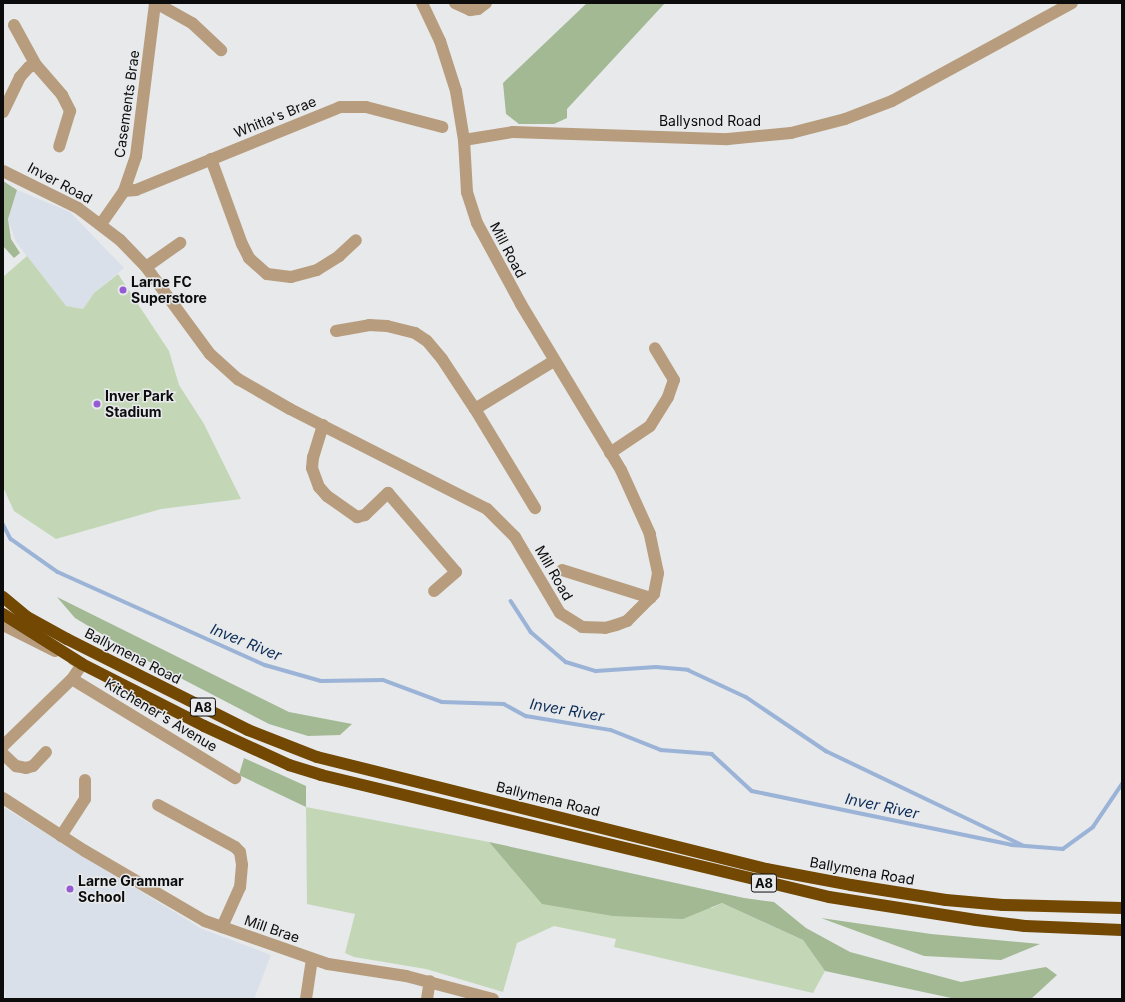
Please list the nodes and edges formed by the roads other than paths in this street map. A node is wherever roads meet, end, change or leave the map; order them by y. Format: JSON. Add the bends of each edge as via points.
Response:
{"nodes":[{"id":1,"x":155,"y":3,"type":"edge"},
{"id":2,"x":422,"y":3,"type":"edge"},
{"id":3,"x":455,"y":3,"type":"edge"},
{"id":4,"x":486,"y":3,"type":"edge"},
{"id":5,"x":1072,"y":3,"type":"edge"},
{"id":6,"x":14,"y":25,"type":"dead end"},
{"id":7,"x":221,"y":50,"type":"dead end"},
{"id":8,"x":36,"y":66,"type":"junction"},
{"id":9,"x":3,"y":112,"type":"edge"},
{"id":10,"x":442,"y":127,"type":"dead end"},
{"id":11,"x":464,"y":140,"type":"junction"},
{"id":12,"x":59,"y":146,"type":"dead end"},
{"id":13,"x":211,"y":159,"type":"junction"},
{"id":14,"x":3,"y":171,"type":"edge"},
{"id":15,"x":124,"y":191,"type":"junction"},
{"id":16,"x":101,"y":224,"type":"junction"},
{"id":17,"x":356,"y":240,"type":"dead end"},
{"id":18,"x":180,"y":243,"type":"dead end"},
{"id":19,"x":146,"y":267,"type":"junction"},
{"id":20,"x":336,"y":331,"type":"dead end"},
{"id":21,"x":655,"y":348,"type":"dead end"},
{"id":22,"x":554,"y":361,"type":"junction"},
{"id":23,"x":475,"y":409,"type":"junction"},
{"id":24,"x":323,"y":425,"type":"junction"},
{"id":25,"x":610,"y":453,"type":"junction"},
{"id":26,"x":534,"y":508,"type":"dead end"},
{"id":27,"x":562,"y":570,"type":"dead end"},
{"id":28,"x":434,"y":591,"type":"dead end"},
{"id":29,"x":3,"y":597,"type":"edge"},
{"id":30,"x":651,"y":598,"type":"junction"},
{"id":31,"x":3,"y":614,"type":"edge"},
{"id":32,"x":3,"y":625,"type":"edge"},
{"id":33,"x":82,"y":664,"type":"junction"},
{"id":34,"x":72,"y":679,"type":"junction"},
{"id":35,"x":3,"y":746,"type":"edge"},
{"id":36,"x":46,"y":752,"type":"dead end"},
{"id":37,"x":3,"y":754,"type":"edge"},
{"id":38,"x":235,"y":778,"type":"dead end"},
{"id":39,"x":85,"y":780,"type":"dead end"},
{"id":40,"x":3,"y":798,"type":"edge"},
{"id":41,"x":158,"y":805,"type":"dead end"},
{"id":42,"x":61,"y":836,"type":"junction"},
{"id":43,"x":1122,"y":908,"type":"edge"},
{"id":44,"x":222,"y":927,"type":"junction"},
{"id":45,"x":1122,"y":930,"type":"edge"},
{"id":46,"x":312,"y":959,"type":"junction"},
{"id":47,"x":430,"y":981,"type":"junction"},
{"id":48,"x":306,"y":999,"type":"edge"},
{"id":49,"x":427,"y":999,"type":"edge"},
{"id":50,"x":493,"y":999,"type":"edge"}],
"edges":[{"from":1,"to":7,"type":"street","via":[[192,23]]},
{"from":1,"to":15,"type":"street","name":"Casements Brae","via":[[140,134]]},
{"from":2,"to":11,"type":"street","name":"Mill Road","via":[[449,66]]},
{"from":3,"to":4,"type":"street","via":[[470,10],[478,9]]},
{"from":5,"to":11,"type":"street","name":"Ballysnod Road","via":[[892,101],[845,119],[791,133],[728,139],[513,132]]},
{"from":6,"to":8,"type":"street"},
{"from":8,"to":9,"type":"street","via":[[29,67],[20,77]]},
{"from":8,"to":12,"type":"street","via":[[62,95],[70,111]]},
{"from":10,"to":13,"type":"street","name":"Whitla's Brae","via":[[366,107],[348,106],[331,110]]},
{"from":11,"to":22,"type":"street","name":"Mill Road","via":[[467,192],[471,209],[501,270]]},
{"from":13,"to":15,"type":"street","name":"Whitla's Brae","via":[[136,190]]},
{"from":13,"to":17,"type":"street","via":[[242,244],[249,258],[267,274],[291,276],[317,270],[339,256]]},
{"from":14,"to":16,"type":"street","name":"Inver Road","via":[[78,208]]},
{"from":15,"to":16,"type":"street","name":"Casements Brae"},
{"from":16,"to":19,"type":"street","name":"Mill Road"},
{"from":18,"to":19,"type":"street"},
{"from":19,"to":24,"type":"street","name":"Mill Road","via":[[203,344],[228,371],[258,391]]},
{"from":20,"to":23,"type":"street","via":[[378,325],[398,328],[420,336],[434,348]]},
{"from":21,"to":25,"type":"street","via":[[674,380],[668,397],[650,426]]},
{"from":22,"to":23,"type":"street"},
{"from":22,"to":25,"type":"street","name":"Mill Road"},
{"from":23,"to":26,"type":"street"},
{"from":24,"to":28,"type":"street","via":[[312,457],[312,468],[319,487],[327,496],[357,517],[365,514],[388,493],[456,572]]},
{"from":24,"to":30,"type":"street","name":"Mill Road","via":[[487,509],[515,537],[553,604],[570,621],[592,628],[610,627],[627,620]]},
{"from":25,"to":30,"type":"street","name":"Mill Road","via":[[636,497],[650,534],[658,573],[657,585]]},
{"from":27,"to":30,"type":"street"},
{"from":29,"to":43,"type":"highway","name":"Ballymena Road","number":"A8","via":[[27,616],[67,639],[248,730],[317,757],[766,869],[851,885],[946,900],[1003,905]]},
{"from":31,"to":33,"type":"highway","number":"A8"},
{"from":32,"to":33,"type":"street"},
{"from":33,"to":34,"type":"street"},
{"from":33,"to":45,"type":"highway","number":"A8","via":[[254,750],[321,775],[829,897],[1024,926]]},
{"from":34,"to":35,"type":"street"},
{"from":34,"to":38,"type":"street","name":"Kitchener's Avenue"},
{"from":36,"to":37,"type":"street","via":[[33,766],[26,768],[16,766]]},
{"from":39,"to":42,"type":"street","via":[[85,799]]},
{"from":40,"to":42,"type":"street","name":"Mill Brae"},
{"from":41,"to":44,"type":"street","via":[[240,852],[240,887]]},
{"from":42,"to":44,"type":"street","name":"Mill Brae","via":[[188,913]]},
{"from":44,"to":46,"type":"street","name":"Mill Brae"},
{"from":46,"to":47,"type":"street","name":"Mill Brae"},
{"from":46,"to":48,"type":"street"},
{"from":47,"to":49,"type":"street"},
{"from":47,"to":50,"type":"street","name":"Mill Brae"}]}
